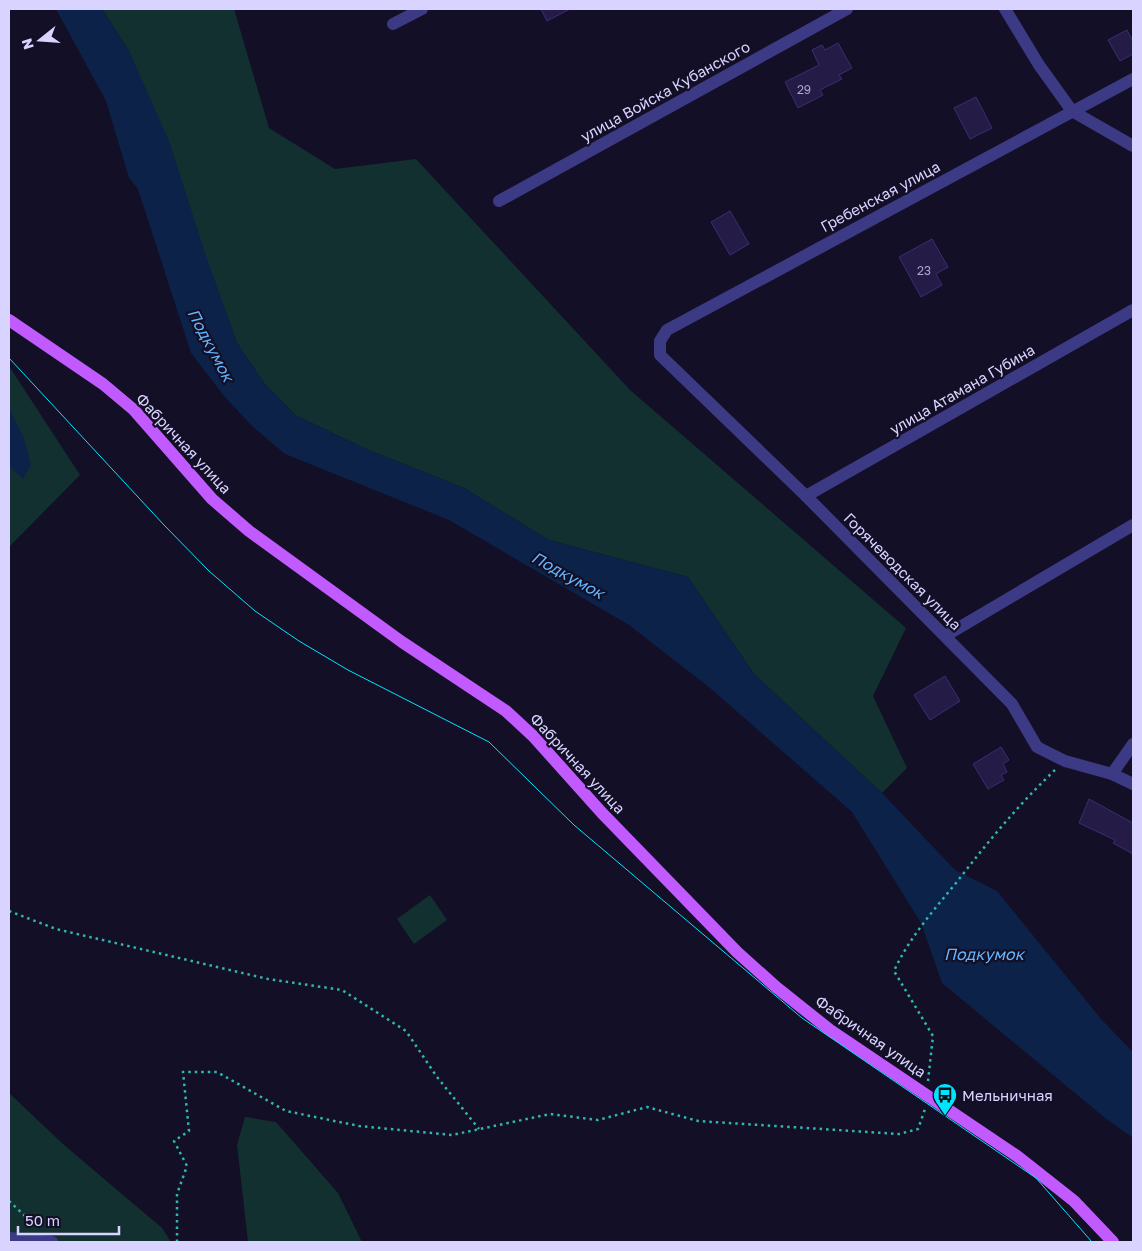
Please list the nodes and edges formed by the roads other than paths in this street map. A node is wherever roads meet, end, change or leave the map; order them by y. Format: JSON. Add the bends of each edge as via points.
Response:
{"nodes":[{"id":1,"x":422,"y":9,"type":"edge"},
{"id":2,"x":847,"y":9,"type":"edge"},
{"id":3,"x":1006,"y":9,"type":"edge"},
{"id":4,"x":393,"y":24,"type":"dead end"},
{"id":5,"x":1133,"y":79,"type":"edge"},
{"id":6,"x":1072,"y":111,"type":"junction"},
{"id":7,"x":1133,"y":146,"type":"edge"},
{"id":8,"x":499,"y":201,"type":"dead end"},
{"id":9,"x":1133,"y":310,"type":"edge"},
{"id":10,"x":9,"y":320,"type":"edge"},
{"id":11,"x":660,"y":355,"type":"joint"},
{"id":12,"x":806,"y":496,"type":"junction"},
{"id":13,"x":1133,"y":525,"type":"edge"},
{"id":14,"x":945,"y":636,"type":"junction"},
{"id":15,"x":1133,"y":744,"type":"edge"},
{"id":16,"x":1112,"y":774,"type":"junction"},
{"id":17,"x":1133,"y":784,"type":"edge"},
{"id":18,"x":9,"y":1238,"type":"edge"},
{"id":19,"x":51,"y":1242,"type":"edge"},
{"id":20,"x":1113,"y":1242,"type":"edge"}],
"edges":[{"from":1,"to":4,"type":"street"},
{"from":2,"to":8,"type":"street","name":"улица Войска Кубанского"},
{"from":3,"to":6,"type":"street"},
{"from":5,"to":6,"type":"street","name":"Гребенская улица"},
{"from":6,"to":7,"type":"street"},
{"from":6,"to":11,"type":"street","name":"Гребенская улица","via":[[666,330],[660,340]]},
{"from":9,"to":12,"type":"street","name":"улица Атамана Губина"},
{"from":10,"to":20,"type":"main road","name":"Фабричная улица","via":[[103,384],[134,410],[212,499],[249,531],[402,642],[506,711],[737,952],[830,1030],[1038,1173],[1074,1201]]},
{"from":11,"to":12,"type":"street","name":"Горячеводская улица"},
{"from":12,"to":14,"type":"street","name":"Горячеводская улица"},
{"from":13,"to":14,"type":"street"},
{"from":14,"to":16,"type":"street","name":"Горячеводская улица","via":[[1012,704],[1038,747],[1065,761]]},
{"from":15,"to":16,"type":"street"},
{"from":16,"to":17,"type":"street","name":"Горячеводская улица"},
{"from":18,"to":19,"type":"street"}]}
